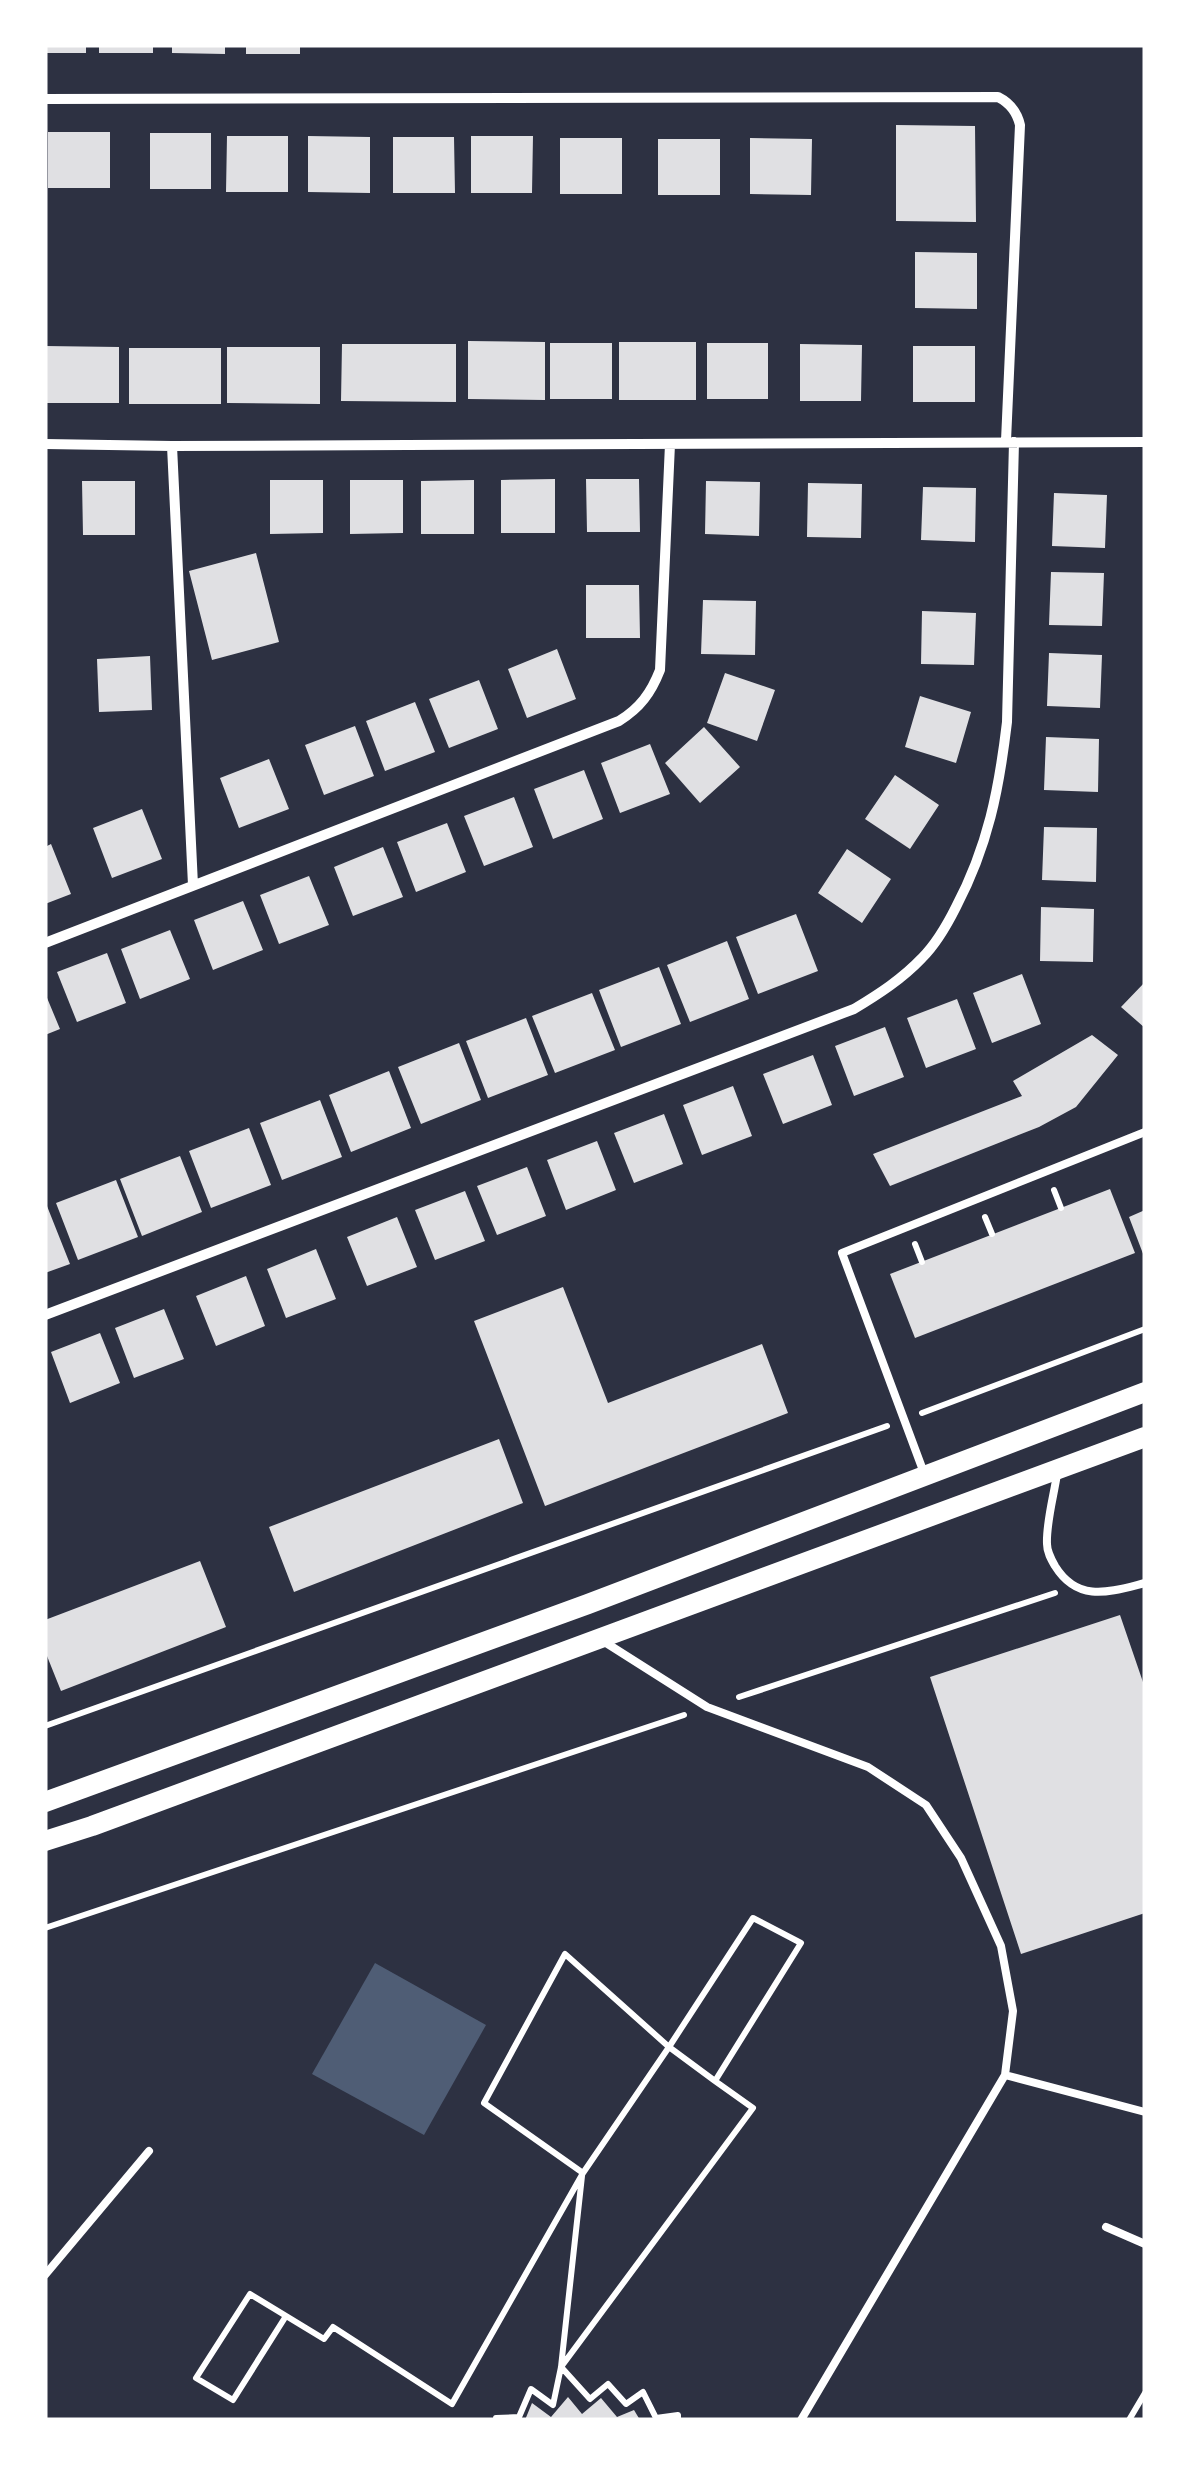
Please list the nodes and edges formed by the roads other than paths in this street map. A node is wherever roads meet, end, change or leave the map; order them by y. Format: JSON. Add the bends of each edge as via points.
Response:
{"nodes":[{"id":1,"x":45,"y":99,"type":"edge"},
{"id":2,"x":1010,"y":441,"type":"junction"},
{"id":3,"x":1145,"y":442,"type":"edge"},
{"id":4,"x":45,"y":444,"type":"edge"},
{"id":5,"x":670,"y":444,"type":"junction"},
{"id":6,"x":172,"y":446,"type":"junction"},
{"id":7,"x":193,"y":885,"type":"junction"},
{"id":8,"x":45,"y":943,"type":"edge"},
{"id":9,"x":1145,"y":1132,"type":"edge"},
{"id":10,"x":45,"y":1315,"type":"edge"},
{"id":11,"x":1145,"y":1392,"type":"edge"},
{"id":12,"x":1145,"y":1437,"type":"edge"},
{"id":13,"x":1058,"y":1470,"type":"junction"},
{"id":14,"x":924,"y":1475,"type":"junction"},
{"id":15,"x":1145,"y":1583,"type":"edge"},
{"id":16,"x":600,"y":1639,"type":"junction"},
{"id":17,"x":45,"y":1802,"type":"edge"},
{"id":18,"x":45,"y":1841,"type":"edge"},
{"id":19,"x":1005,"y":2075,"type":"junction"},
{"id":20,"x":1145,"y":2112,"type":"edge"},
{"id":21,"x":149,"y":2151,"type":"dead end"},
{"id":22,"x":1106,"y":2227,"type":"dead end"},
{"id":23,"x":1145,"y":2244,"type":"edge"},
{"id":24,"x":45,"y":2276,"type":"edge"},
{"id":25,"x":801,"y":2420,"type":"edge"}],
"edges":[{"from":1,"to":2,"type":"street","via":[[998,97],[1020,125]]},
{"from":2,"to":3,"type":"street"},
{"from":2,"to":5,"type":"street"},
{"from":2,"to":10,"type":"street","via":[[1007,722],[994,812],[948,924],[892,986],[854,1008]]},
{"from":4,"to":6,"type":"street"},
{"from":5,"to":6,"type":"street"},
{"from":5,"to":7,"type":"street","via":[[660,670],[645,701],[619,721]]},
{"from":6,"to":7,"type":"street"},
{"from":7,"to":8,"type":"street"},
{"from":9,"to":14,"type":"lane","via":[[842,1253]]},
{"from":11,"to":14,"type":"main road"},
{"from":12,"to":13,"type":"main road"},
{"from":13,"to":15,"type":"lane","via":[[1047,1544],[1072,1588],[1106,1593]]},
{"from":13,"to":16,"type":"main road"},
{"from":14,"to":17,"type":"main road"},
{"from":16,"to":18,"type":"main road"},
{"from":16,"to":19,"type":"lane","via":[[707,1707],[868,1767],[926,1805],[962,1858],[1001,1946],[1013,2012]]},
{"from":19,"to":20,"type":"lane"},
{"from":19,"to":25,"type":"lane"},
{"from":21,"to":24,"type":"lane"},
{"from":22,"to":23,"type":"lane"}]}
